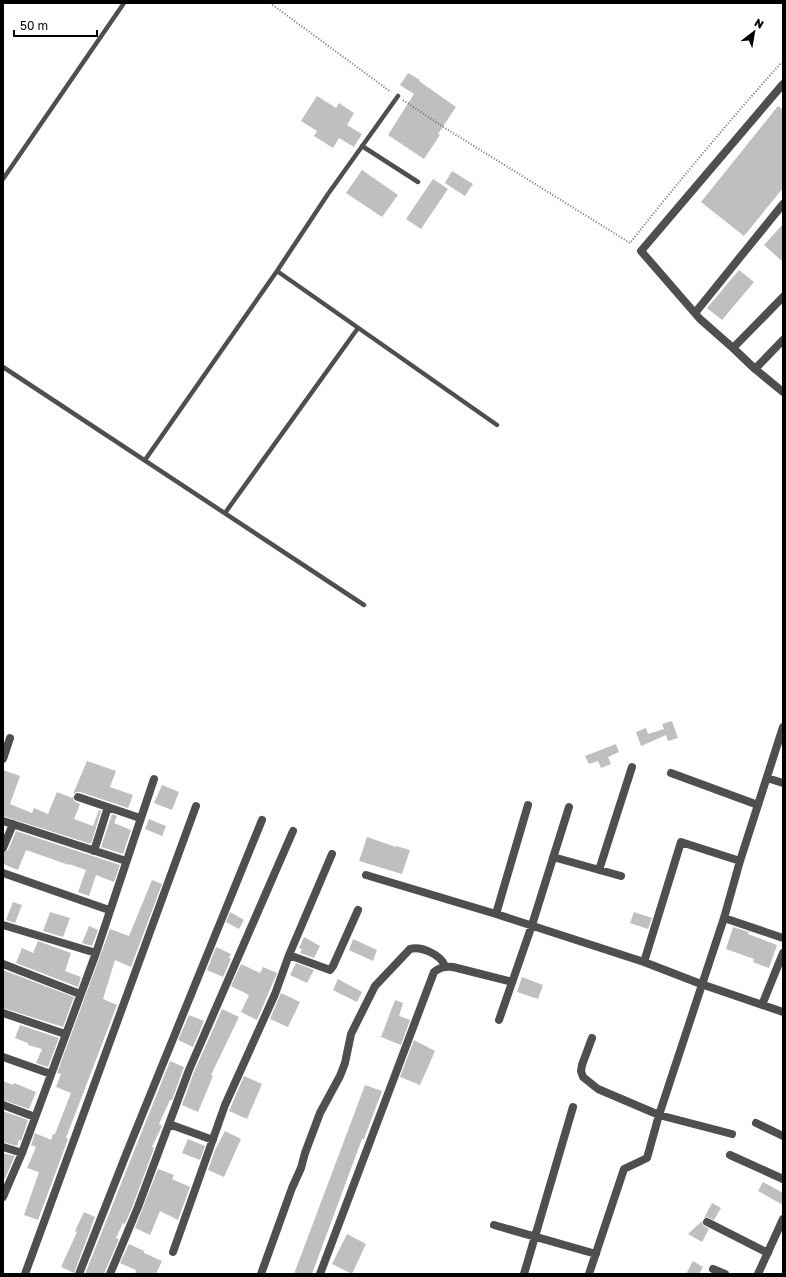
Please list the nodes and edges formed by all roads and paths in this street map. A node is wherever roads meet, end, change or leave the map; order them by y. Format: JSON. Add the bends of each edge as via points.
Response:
{"nodes":[{"id":1,"x":124,"y":3,"type":"edge"},
{"id":2,"x":270,"y":3,"type":"edge"},
{"id":3,"x":783,"y":63,"type":"edge"},
{"id":4,"x":783,"y":84,"type":"edge"},
{"id":5,"x":398,"y":96,"type":"junction"},
{"id":6,"x":362,"y":146,"type":"junction"},
{"id":7,"x":3,"y":179,"type":"edge"},
{"id":8,"x":418,"y":182,"type":"dead end"},
{"id":9,"x":783,"y":204,"type":"edge"},
{"id":10,"x":277,"y":271,"type":"junction"},
{"id":11,"x":783,"y":297,"type":"edge"},
{"id":12,"x":695,"y":313,"type":"junction"},
{"id":13,"x":358,"y":328,"type":"junction"},
{"id":14,"x":783,"y":340,"type":"edge"},
{"id":15,"x":733,"y":348,"type":"junction"},
{"id":16,"x":3,"y":367,"type":"edge"},
{"id":17,"x":756,"y":369,"type":"junction"},
{"id":18,"x":783,"y":392,"type":"edge"},
{"id":19,"x":497,"y":425,"type":"dead end"},
{"id":20,"x":145,"y":460,"type":"junction"},
{"id":21,"x":225,"y":513,"type":"junction"},
{"id":22,"x":364,"y":605,"type":"dead end"},
{"id":23,"x":783,"y":727,"type":"edge"},
{"id":24,"x":10,"y":738,"type":"dead end"},
{"id":25,"x":3,"y":759,"type":"edge"},
{"id":26,"x":632,"y":767,"type":"dead end"},
{"id":27,"x":671,"y":773,"type":"dead end"},
{"id":28,"x":767,"y":778,"type":"junction"},
{"id":29,"x":154,"y":779,"type":"dead end"},
{"id":30,"x":783,"y":783,"type":"edge"},
{"id":31,"x":78,"y":796,"type":"dead end"},
{"id":32,"x":528,"y":805,"type":"dead end"},
{"id":33,"x":758,"y":805,"type":"junction"},
{"id":34,"x":196,"y":806,"type":"dead end"},
{"id":35,"x":569,"y":806,"type":"dead end"},
{"id":36,"x":108,"y":807,"type":"junction"},
{"id":37,"x":140,"y":818,"type":"junction"},
{"id":38,"x":262,"y":820,"type":"dead end"},
{"id":39,"x":3,"y":821,"type":"edge"},
{"id":40,"x":13,"y":824,"type":"junction"},
{"id":41,"x":293,"y":831,"type":"dead end"},
{"id":42,"x":3,"y":848,"type":"edge"},
{"id":43,"x":94,"y":851,"type":"junction"},
{"id":44,"x":332,"y":854,"type":"dead end"},
{"id":45,"x":553,"y":857,"type":"junction"},
{"id":46,"x":126,"y":861,"type":"junction"},
{"id":47,"x":740,"y":861,"type":"junction"},
{"id":48,"x":599,"y":870,"type":"junction"},
{"id":49,"x":3,"y":874,"type":"edge"},
{"id":50,"x":366,"y":875,"type":"dead end"},
{"id":51,"x":621,"y":876,"type":"dead end"},
{"id":52,"x":109,"y":910,"type":"junction"},
{"id":53,"x":358,"y":910,"type":"dead end"},
{"id":54,"x":496,"y":914,"type":"junction"},
{"id":55,"x":724,"y":918,"type":"junction"},
{"id":56,"x":3,"y":925,"type":"edge"},
{"id":57,"x":532,"y":925,"type":"junction"},
{"id":58,"x":783,"y":938,"type":"edge"},
{"id":59,"x":783,"y":952,"type":"edge"},
{"id":60,"x":96,"y":953,"type":"junction"},
{"id":61,"x":289,"y":955,"type":"junction"},
{"id":62,"x":644,"y":962,"type":"junction"},
{"id":63,"x":3,"y":964,"type":"edge"},
{"id":64,"x":445,"y":966,"type":"junction"},
{"id":65,"x":512,"y":982,"type":"junction"},
{"id":66,"x":701,"y":984,"type":"junction"},
{"id":67,"x":80,"y":994,"type":"junction"},
{"id":68,"x":762,"y":1005,"type":"junction"},
{"id":69,"x":783,"y":1012,"type":"edge"},
{"id":70,"x":3,"y":1013,"type":"edge"},
{"id":71,"x":499,"y":1020,"type":"dead end"},
{"id":72,"x":65,"y":1034,"type":"junction"},
{"id":73,"x":592,"y":1038,"type":"dead end"},
{"id":74,"x":3,"y":1057,"type":"edge"},
{"id":75,"x":51,"y":1074,"type":"junction"},
{"id":76,"x":3,"y":1105,"type":"edge"},
{"id":77,"x":573,"y":1107,"type":"dead end"},
{"id":78,"x":659,"y":1115,"type":"junction"},
{"id":79,"x":35,"y":1117,"type":"junction"},
{"id":80,"x":756,"y":1123,"type":"dead end"},
{"id":81,"x":168,"y":1124,"type":"junction"},
{"id":82,"x":732,"y":1134,"type":"dead end"},
{"id":83,"x":783,"y":1136,"type":"edge"},
{"id":84,"x":213,"y":1140,"type":"junction"},
{"id":85,"x":3,"y":1147,"type":"edge"},
{"id":86,"x":22,"y":1153,"type":"junction"},
{"id":87,"x":730,"y":1155,"type":"dead end"},
{"id":88,"x":783,"y":1179,"type":"edge"},
{"id":89,"x":6,"y":1183,"type":"edge"},
{"id":90,"x":3,"y":1197,"type":"edge"},
{"id":91,"x":783,"y":1220,"type":"edge"},
{"id":92,"x":706,"y":1222,"type":"dead end"},
{"id":93,"x":494,"y":1225,"type":"dead end"},
{"id":94,"x":535,"y":1236,"type":"junction"},
{"id":95,"x":173,"y":1252,"type":"dead end"},
{"id":96,"x":768,"y":1253,"type":"junction"},
{"id":97,"x":596,"y":1254,"type":"junction"},
{"id":98,"x":713,"y":1269,"type":"dead end"},
{"id":99,"x":26,"y":1274,"type":"edge"},
{"id":100,"x":79,"y":1274,"type":"edge"},
{"id":101,"x":110,"y":1274,"type":"edge"},
{"id":102,"x":261,"y":1274,"type":"edge"},
{"id":103,"x":320,"y":1274,"type":"edge"},
{"id":104,"x":524,"y":1274,"type":"edge"},
{"id":105,"x":589,"y":1274,"type":"edge"},
{"id":106,"x":725,"y":1274,"type":"edge"},
{"id":107,"x":758,"y":1274,"type":"edge"}],
"edges":[{"from":1,"to":7,"type":"lane"},
{"from":2,"to":5,"type":"path"},
{"from":3,"to":5,"type":"path","via":[[683,175],[630,243]]},
{"from":4,"to":12,"type":"street","via":[[641,252]]},
{"from":5,"to":6,"type":"lane"},
{"from":6,"to":8,"type":"lane"},
{"from":6,"to":10,"type":"lane"},
{"from":9,"to":12,"type":"street"},
{"from":10,"to":13,"type":"lane"},
{"from":10,"to":20,"type":"lane"},
{"from":11,"to":15,"type":"street"},
{"from":12,"to":15,"type":"street"},
{"from":13,"to":19,"type":"lane"},
{"from":13,"to":21,"type":"lane"},
{"from":14,"to":17,"type":"street"},
{"from":15,"to":17,"type":"street"},
{"from":16,"to":20,"type":"lane"},
{"from":17,"to":18,"type":"street"},
{"from":20,"to":21,"type":"lane"},
{"from":21,"to":22,"type":"lane"},
{"from":23,"to":28,"type":"street"},
{"from":24,"to":25,"type":"street"},
{"from":26,"to":48,"type":"street"},
{"from":27,"to":33,"type":"street"},
{"from":28,"to":30,"type":"street"},
{"from":28,"to":33,"type":"street"},
{"from":29,"to":37,"type":"street"},
{"from":31,"to":36,"type":"street"},
{"from":32,"to":54,"type":"street"},
{"from":33,"to":47,"type":"street"},
{"from":34,"to":99,"type":"street"},
{"from":35,"to":45,"type":"street"},
{"from":36,"to":37,"type":"street"},
{"from":36,"to":43,"type":"street"},
{"from":37,"to":46,"type":"street"},
{"from":38,"to":100,"type":"street"},
{"from":39,"to":40,"type":"street"},
{"from":40,"to":42,"type":"street"},
{"from":40,"to":43,"type":"street"},
{"from":41,"to":81,"type":"street","via":[[188,1070]]},
{"from":43,"to":46,"type":"street"},
{"from":44,"to":61,"type":"street"},
{"from":45,"to":48,"type":"street"},
{"from":45,"to":57,"type":"street"},
{"from":46,"to":52,"type":"street"},
{"from":47,"to":55,"type":"street"},
{"from":47,"to":62,"type":"street","via":[[681,842]]},
{"from":48,"to":51,"type":"street"},
{"from":49,"to":52,"type":"street"},
{"from":50,"to":54,"type":"street"},
{"from":52,"to":60,"type":"street"},
{"from":53,"to":61,"type":"street","via":[[330,970]]},
{"from":54,"to":57,"type":"street"},
{"from":55,"to":58,"type":"street"},
{"from":55,"to":66,"type":"street"},
{"from":56,"to":60,"type":"street"},
{"from":57,"to":62,"type":"street"},
{"from":57,"to":65,"type":"street"},
{"from":59,"to":68,"type":"street"},
{"from":60,"to":67,"type":"street"},
{"from":61,"to":84,"type":"street","via":[[275,994],[225,1105]]},
{"from":62,"to":66,"type":"street"},
{"from":63,"to":67,"type":"street"},
{"from":64,"to":65,"type":"street"},
{"from":64,"to":102,"type":"street","via":[[436,956],[418,948],[410,949],[375,986],[351,1034],[345,1063],[320,1113]]},
{"from":64,"to":103,"type":"street","via":[[434,972]]},
{"from":65,"to":71,"type":"street"},
{"from":66,"to":68,"type":"street"},
{"from":66,"to":78,"type":"street"},
{"from":67,"to":72,"type":"street"},
{"from":68,"to":69,"type":"street"},
{"from":70,"to":72,"type":"street"},
{"from":72,"to":75,"type":"street"},
{"from":73,"to":78,"type":"street","via":[[582,1065],[583,1077],[598,1089]]},
{"from":74,"to":75,"type":"street"},
{"from":75,"to":79,"type":"street"},
{"from":76,"to":79,"type":"street"},
{"from":77,"to":94,"type":"street"},
{"from":78,"to":82,"type":"street"},
{"from":78,"to":97,"type":"street","via":[[647,1158],[624,1169]]},
{"from":79,"to":86,"type":"street"},
{"from":80,"to":83,"type":"street"},
{"from":81,"to":84,"type":"street"},
{"from":81,"to":101,"type":"street"},
{"from":84,"to":95,"type":"street"},
{"from":85,"to":86,"type":"street"},
{"from":86,"to":89,"type":"street"},
{"from":87,"to":88,"type":"street"},
{"from":89,"to":90,"type":"street"},
{"from":91,"to":96,"type":"street"},
{"from":92,"to":96,"type":"street"},
{"from":93,"to":94,"type":"street"},
{"from":94,"to":97,"type":"street"},
{"from":94,"to":104,"type":"street"},
{"from":96,"to":107,"type":"street"},
{"from":97,"to":105,"type":"street"},
{"from":98,"to":106,"type":"street"}]}
